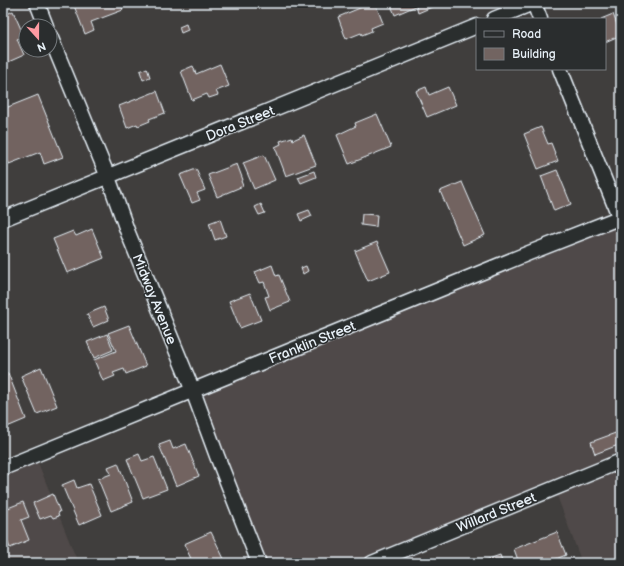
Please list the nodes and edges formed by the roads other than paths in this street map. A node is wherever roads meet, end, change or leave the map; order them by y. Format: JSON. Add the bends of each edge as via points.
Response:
{"nodes":[{"id":1,"x":37,"y":3,"type":"edge"},
{"id":2,"x":534,"y":3,"type":"edge"},
{"id":3,"x":43,"y":18,"type":"edge"},
{"id":4,"x":496,"y":18,"type":"edge"},
{"id":5,"x":540,"y":18,"type":"edge"},
{"id":6,"x":476,"y":26,"type":"edge"},
{"id":7,"x":58,"y":55,"type":"edge"},
{"id":8,"x":560,"y":70,"type":"edge"},
{"id":9,"x":108,"y":177,"type":"junction"},
{"id":10,"x":621,"y":218,"type":"edge"},
{"id":11,"x":3,"y":219,"type":"edge"},
{"id":12,"x":193,"y":391,"type":"junction"},
{"id":13,"x":621,"y":461,"type":"edge"},
{"id":14,"x":3,"y":468,"type":"edge"},
{"id":15,"x":259,"y":563,"type":"edge"},
{"id":16,"x":372,"y":563,"type":"edge"}],
"edges":[{"from":1,"to":3,"type":"street"},
{"from":2,"to":4,"type":"street"},
{"from":2,"to":5,"type":"street"},
{"from":6,"to":9,"type":"street","name":"Dora Street"},
{"from":7,"to":9,"type":"street","name":"Midway Avenue"},
{"from":8,"to":10,"type":"street"},
{"from":9,"to":11,"type":"street","name":"Dora Street"},
{"from":9,"to":12,"type":"street","name":"Midway Avenue","via":[[128,233]]},
{"from":10,"to":12,"type":"street","name":"Franklin Street","via":[[529,253]]},
{"from":12,"to":14,"type":"street","name":"Franklin Street"},
{"from":12,"to":15,"type":"street","name":"Midway Avenue"},
{"from":13,"to":16,"type":"street","name":"Willard Street"}]}
